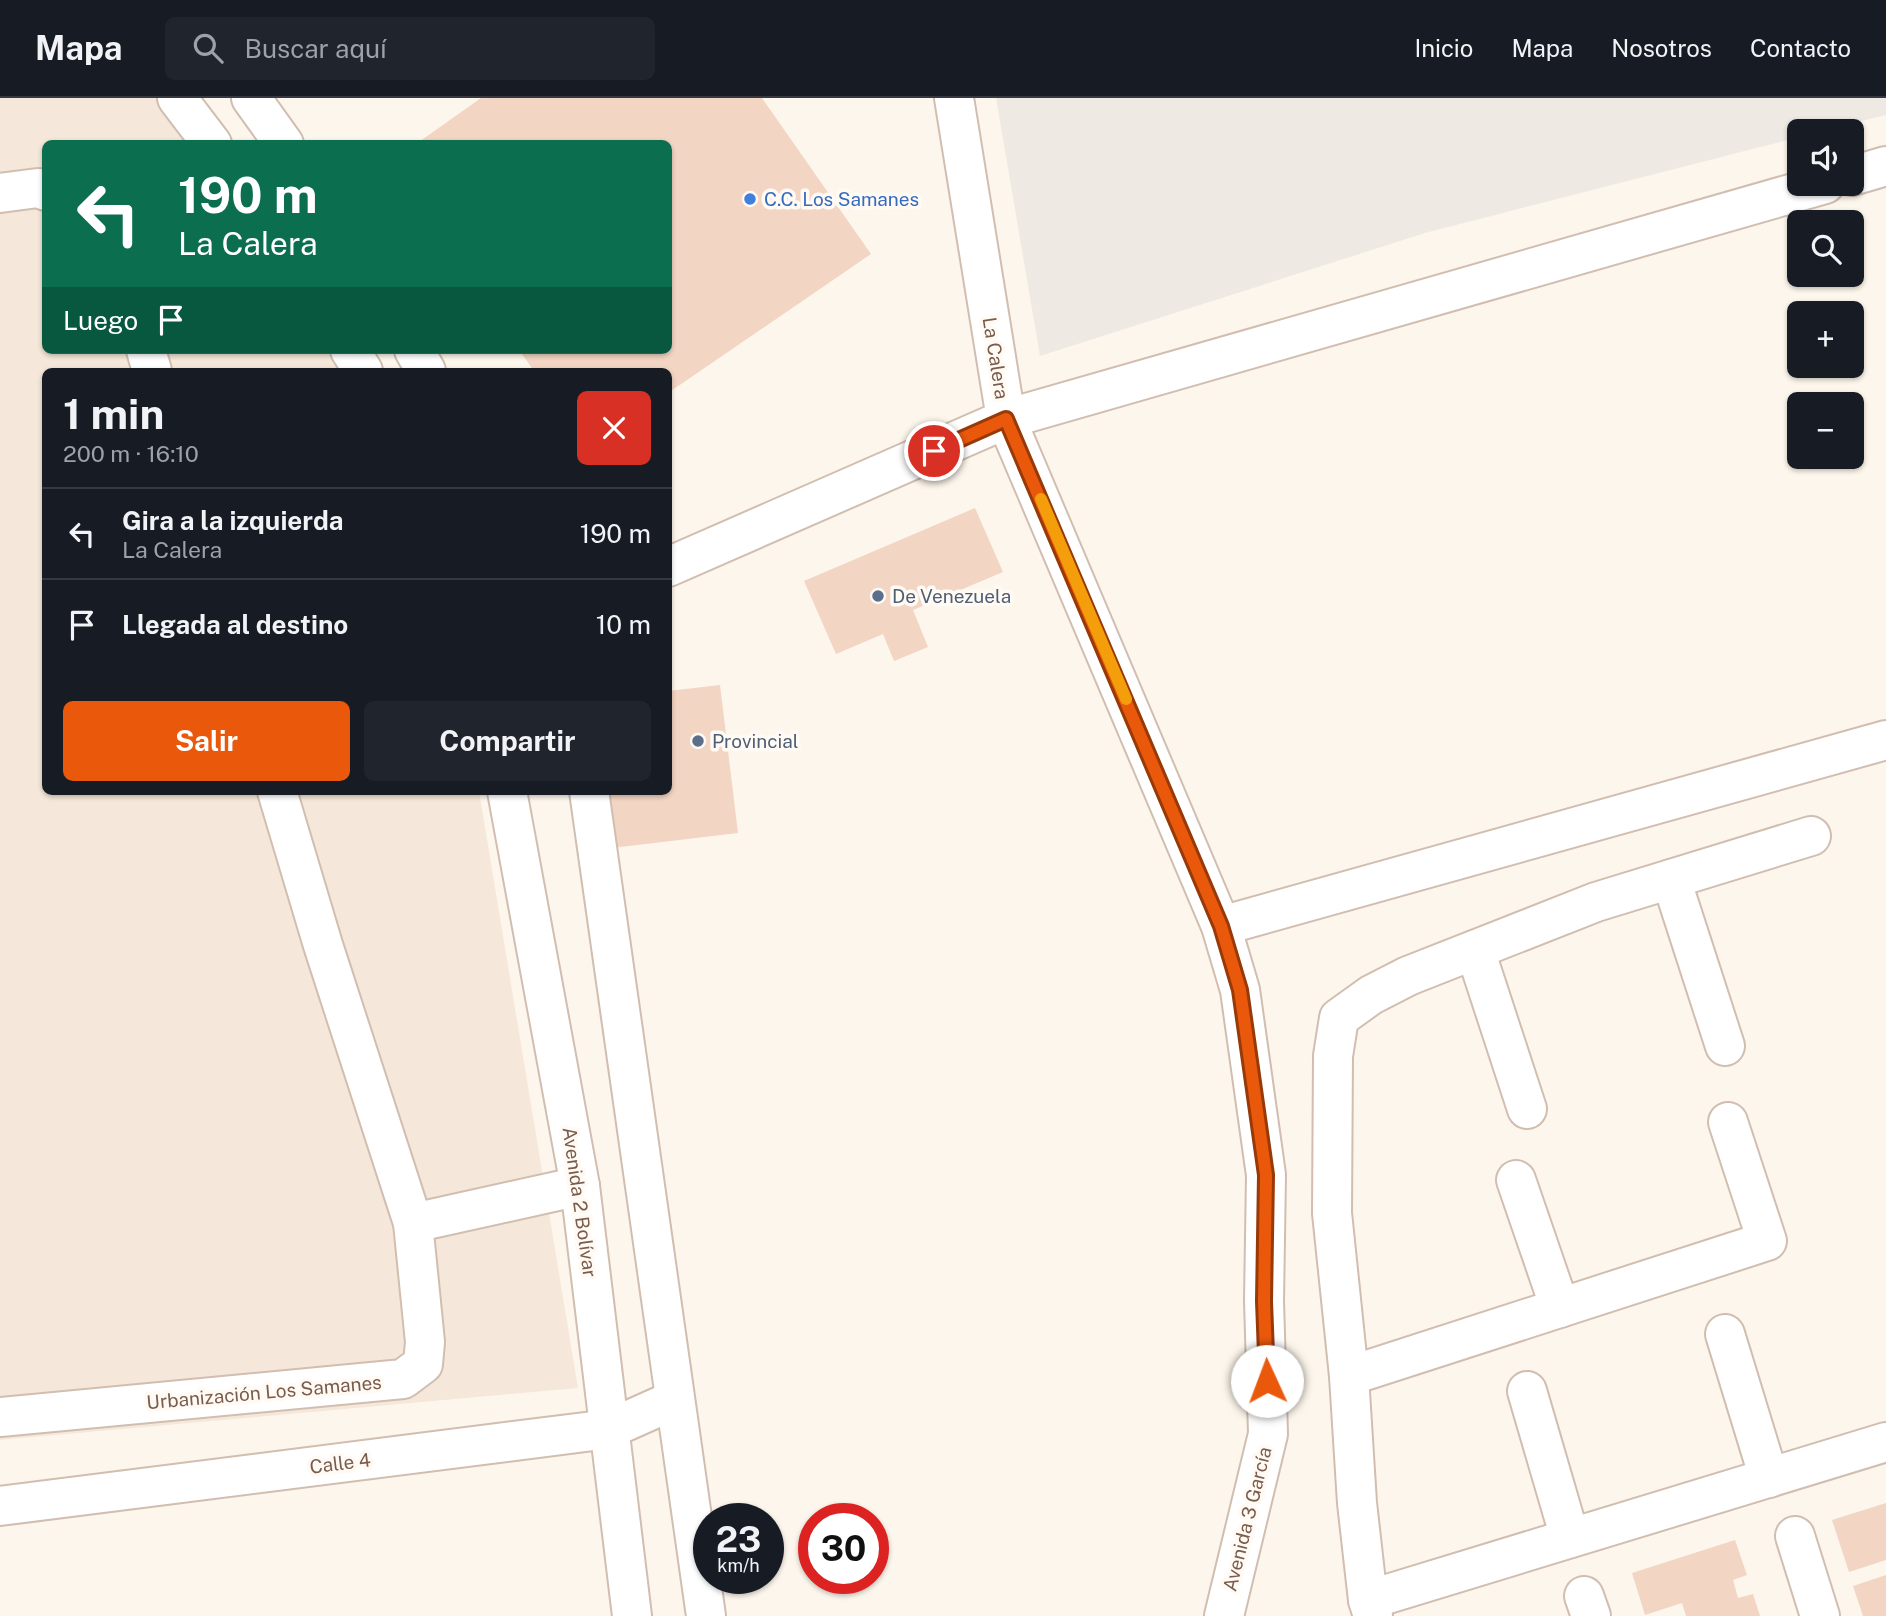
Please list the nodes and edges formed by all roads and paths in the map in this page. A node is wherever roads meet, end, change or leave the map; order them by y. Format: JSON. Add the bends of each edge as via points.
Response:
{"nodes":[{"id":1,"x":177,"y":98,"type":"edge"},
{"id":2,"x":251,"y":98,"type":"edge"},
{"id":3,"x":954,"y":98,"type":"edge"},
{"id":4,"x":209,"y":140,"type":"edge"},
{"id":5,"x":281,"y":140,"type":"edge"},
{"id":6,"x":1886,"y":166,"type":"edge"},
{"id":7,"x":1864,"y":172,"type":"edge"},
{"id":8,"x":42,"y":190,"type":"edge"},
{"id":9,"x":0,"y":193,"type":"edge"},
{"id":10,"x":1787,"y":195,"type":"edge"},
{"id":11,"x":1006,"y":419,"type":"junction"},
{"id":12,"x":672,"y":565,"type":"edge"},
{"id":13,"x":1886,"y":740,"type":"edge"},
{"id":14,"x":278,"y":795,"type":"edge"},
{"id":15,"x":508,"y":795,"type":"edge"},
{"id":16,"x":590,"y":795,"type":"edge"},
{"id":17,"x":1811,"y":835,"type":"dead end"},
{"id":18,"x":1671,"y":879,"type":"junction"},
{"id":19,"x":1221,"y":926,"type":"junction"},
{"id":20,"x":1475,"y":950,"type":"junction"},
{"id":21,"x":1726,"y":1046,"type":"dead end"},
{"id":22,"x":1527,"y":1109,"type":"dead end"},
{"id":23,"x":1728,"y":1122,"type":"dead end"},
{"id":24,"x":1516,"y":1180,"type":"dead end"},
{"id":25,"x":580,"y":1186,"type":"junction"},
{"id":26,"x":413,"y":1223,"type":"junction"},
{"id":27,"x":1560,"y":1308,"type":"junction"},
{"id":28,"x":1725,"y":1334,"type":"dead end"},
{"id":29,"x":1349,"y":1376,"type":"junction"},
{"id":30,"x":1527,"y":1391,"type":"dead end"},
{"id":31,"x":674,"y":1400,"type":"junction"},
{"id":32,"x":0,"y":1417,"type":"edge"},
{"id":33,"x":609,"y":1429,"type":"junction"},
{"id":34,"x":1886,"y":1442,"type":"edge"},
{"id":35,"x":1769,"y":1478,"type":"junction"},
{"id":36,"x":0,"y":1506,"type":"edge"},
{"id":37,"x":1795,"y":1536,"type":"dead end"},
{"id":38,"x":1570,"y":1538,"type":"junction"},
{"id":39,"x":1371,"y":1608,"type":"edge"},
{"id":40,"x":632,"y":1616,"type":"edge"},
{"id":41,"x":706,"y":1616,"type":"edge"},
{"id":42,"x":1224,"y":1616,"type":"edge"},
{"id":43,"x":1820,"y":1616,"type":"edge"}],
"edges":[{"from":1,"to":4,"type":"street"},
{"from":2,"to":5,"type":"street"},
{"from":3,"to":11,"type":"street","name":"La Calera"},
{"from":6,"to":7,"type":"street"},
{"from":8,"to":9,"type":"street"},
{"from":10,"to":11,"type":"street"},
{"from":11,"to":12,"type":"street","name":"La Calera"},
{"from":11,"to":19,"type":"street","name":"Avenida 3 García"},
{"from":13,"to":19,"type":"street"},
{"from":14,"to":26,"type":"street","name":"Urbanización Los Samanes"},
{"from":15,"to":25,"type":"street","name":"Avenida 2 Bolívar"},
{"from":16,"to":31,"type":"street"},
{"from":17,"to":18,"type":"street"},
{"from":18,"to":20,"type":"street","via":[[1596,902]]},
{"from":18,"to":21,"type":"street"},
{"from":19,"to":42,"type":"street","name":"Avenida 3 García","via":[[1240,990],[1266,1175],[1268,1434]]},
{"from":20,"to":22,"type":"street"},
{"from":20,"to":29,"type":"street","via":[[1408,976],[1339,1018],[1333,1056],[1332,1213]]},
{"from":23,"to":27,"type":"street","via":[[1767,1241]]},
{"from":24,"to":27,"type":"street"},
{"from":25,"to":26,"type":"street"},
{"from":25,"to":33,"type":"street","name":"Avenida 2 Bolívar"},
{"from":26,"to":32,"type":"street","name":"Urbanización Los Samanes","via":[[425,1342],[423,1364],[403,1379]]},
{"from":27,"to":29,"type":"street"},
{"from":28,"to":35,"type":"street"},
{"from":29,"to":39,"type":"street","via":[[1357,1503]]},
{"from":30,"to":38,"type":"street"},
{"from":31,"to":33,"type":"street","name":"Calle 4"},
{"from":31,"to":41,"type":"street"},
{"from":33,"to":36,"type":"street","name":"Calle 4"},
{"from":33,"to":40,"type":"street","name":"Avenida 2 Bolívar"},
{"from":34,"to":35,"type":"street"},
{"from":35,"to":38,"type":"street"},
{"from":37,"to":43,"type":"street"},
{"from":38,"to":39,"type":"street"}]}
